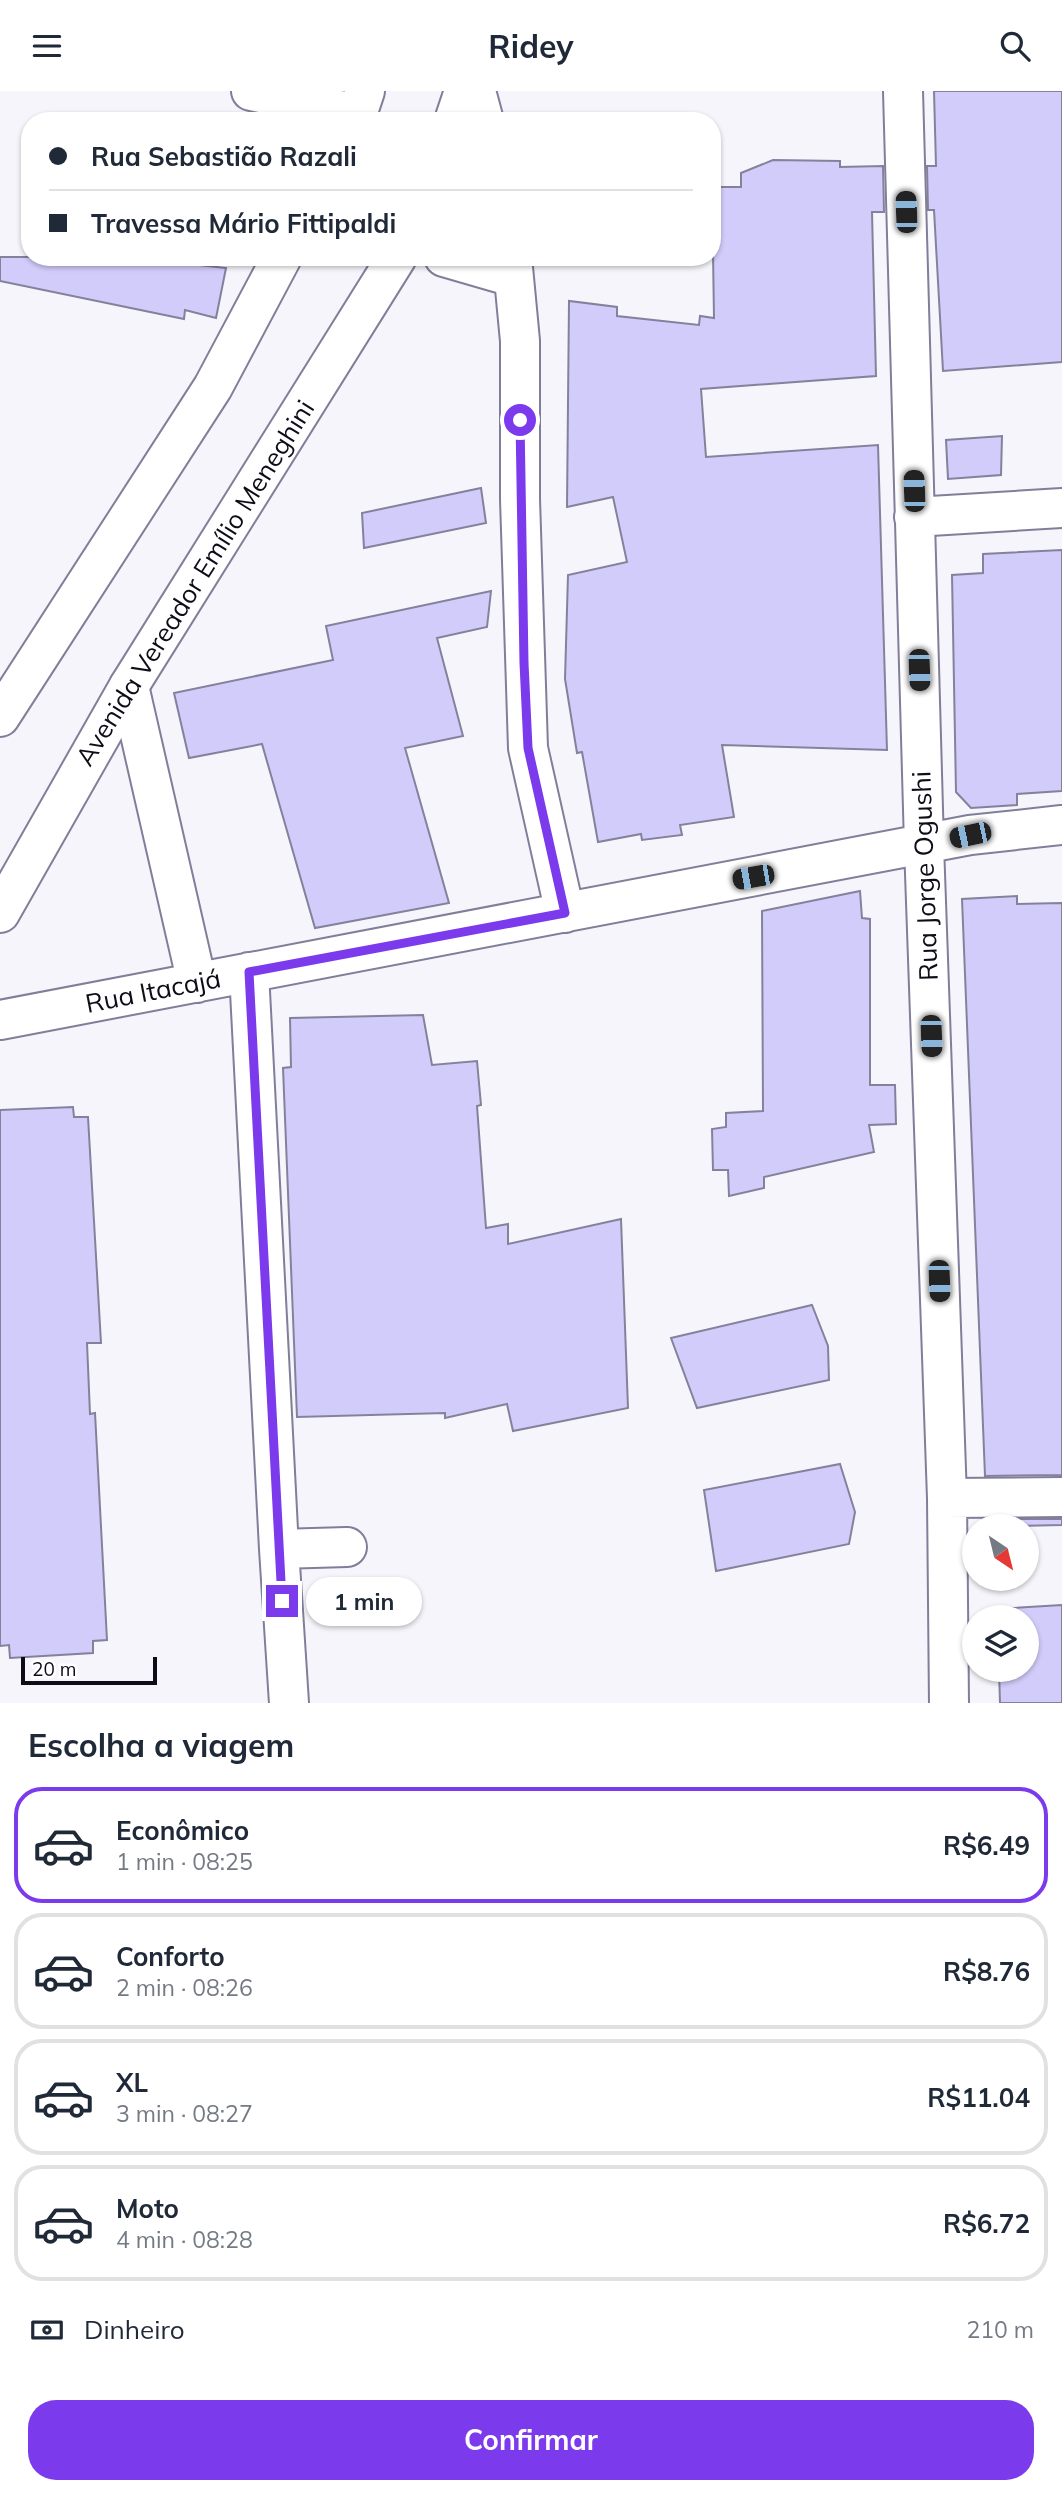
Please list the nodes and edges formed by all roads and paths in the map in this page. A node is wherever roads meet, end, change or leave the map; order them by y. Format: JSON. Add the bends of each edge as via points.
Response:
{"nodes":[{"id":1,"x":251,"y":91,"type":"edge"},
{"id":2,"x":464,"y":91,"type":"edge"},
{"id":3,"x":476,"y":91,"type":"edge"},
{"id":4,"x":903,"y":91,"type":"edge"},
{"id":5,"x":359,"y":109,"type":"edge"},
{"id":6,"x":457,"y":112,"type":"edge"},
{"id":7,"x":482,"y":112,"type":"edge"},
{"id":8,"x":277,"y":266,"type":"edge"},
{"id":9,"x":391,"y":266,"type":"edge"},
{"id":10,"x":512,"y":267,"type":"edge"},
{"id":11,"x":1062,"y":508,"type":"edge"},
{"id":12,"x":914,"y":517,"type":"junction"},
{"id":13,"x":130,"y":685,"type":"junction"},
{"id":14,"x":0,"y":717,"type":"edge"},
{"id":15,"x":1062,"y":825,"type":"edge"},
{"id":16,"x":924,"y":845,"type":"junction"},
{"id":17,"x":0,"y":913,"type":"edge"},
{"id":18,"x":565,"y":913,"type":"junction"},
{"id":19,"x":249,"y":972,"type":"junction"},
{"id":20,"x":197,"y":983,"type":"junction"},
{"id":21,"x":0,"y":1020,"type":"edge"},
{"id":22,"x":1062,"y":1497,"type":"edge"},
{"id":23,"x":947,"y":1499,"type":"junction"},
{"id":24,"x":347,"y":1547,"type":"dead end"},
{"id":25,"x":279,"y":1549,"type":"junction"},
{"id":26,"x":289,"y":1703,"type":"edge"},
{"id":27,"x":949,"y":1703,"type":"edge"}],
"edges":[{"from":1,"to":5,"type":"street"},
{"from":2,"to":6,"type":"street"},
{"from":3,"to":7,"type":"street"},
{"from":4,"to":12,"type":"street","name":"Rua Jorge Ogushi"},
{"from":8,"to":14,"type":"street","via":[[213,387]]},
{"from":9,"to":13,"type":"street","name":"Avenida Vereador Emílio Meneghini"},
{"from":10,"to":18,"type":"street","via":[[520,341],[528,748]]},
{"from":11,"to":12,"type":"street"},
{"from":12,"to":16,"type":"street","name":"Rua Jorge Ogushi"},
{"from":13,"to":17,"type":"street","name":"Avenida Vereador Emílio Meneghini"},
{"from":13,"to":20,"type":"street"},
{"from":15,"to":16,"type":"street","name":"Rua Itacajá"},
{"from":16,"to":18,"type":"street","name":"Rua Itacajá"},
{"from":16,"to":23,"type":"street","name":"Rua Jorge Ogushi"},
{"from":18,"to":19,"type":"street","name":"Rua Itacajá"},
{"from":19,"to":20,"type":"street","name":"Rua Itacajá"},
{"from":19,"to":25,"type":"street"},
{"from":20,"to":21,"type":"street","name":"Rua Itacajá"},
{"from":22,"to":23,"type":"street"},
{"from":23,"to":27,"type":"street","name":"Rua Jorge Ogushi"},
{"from":24,"to":25,"type":"street"},
{"from":25,"to":26,"type":"street"}]}
